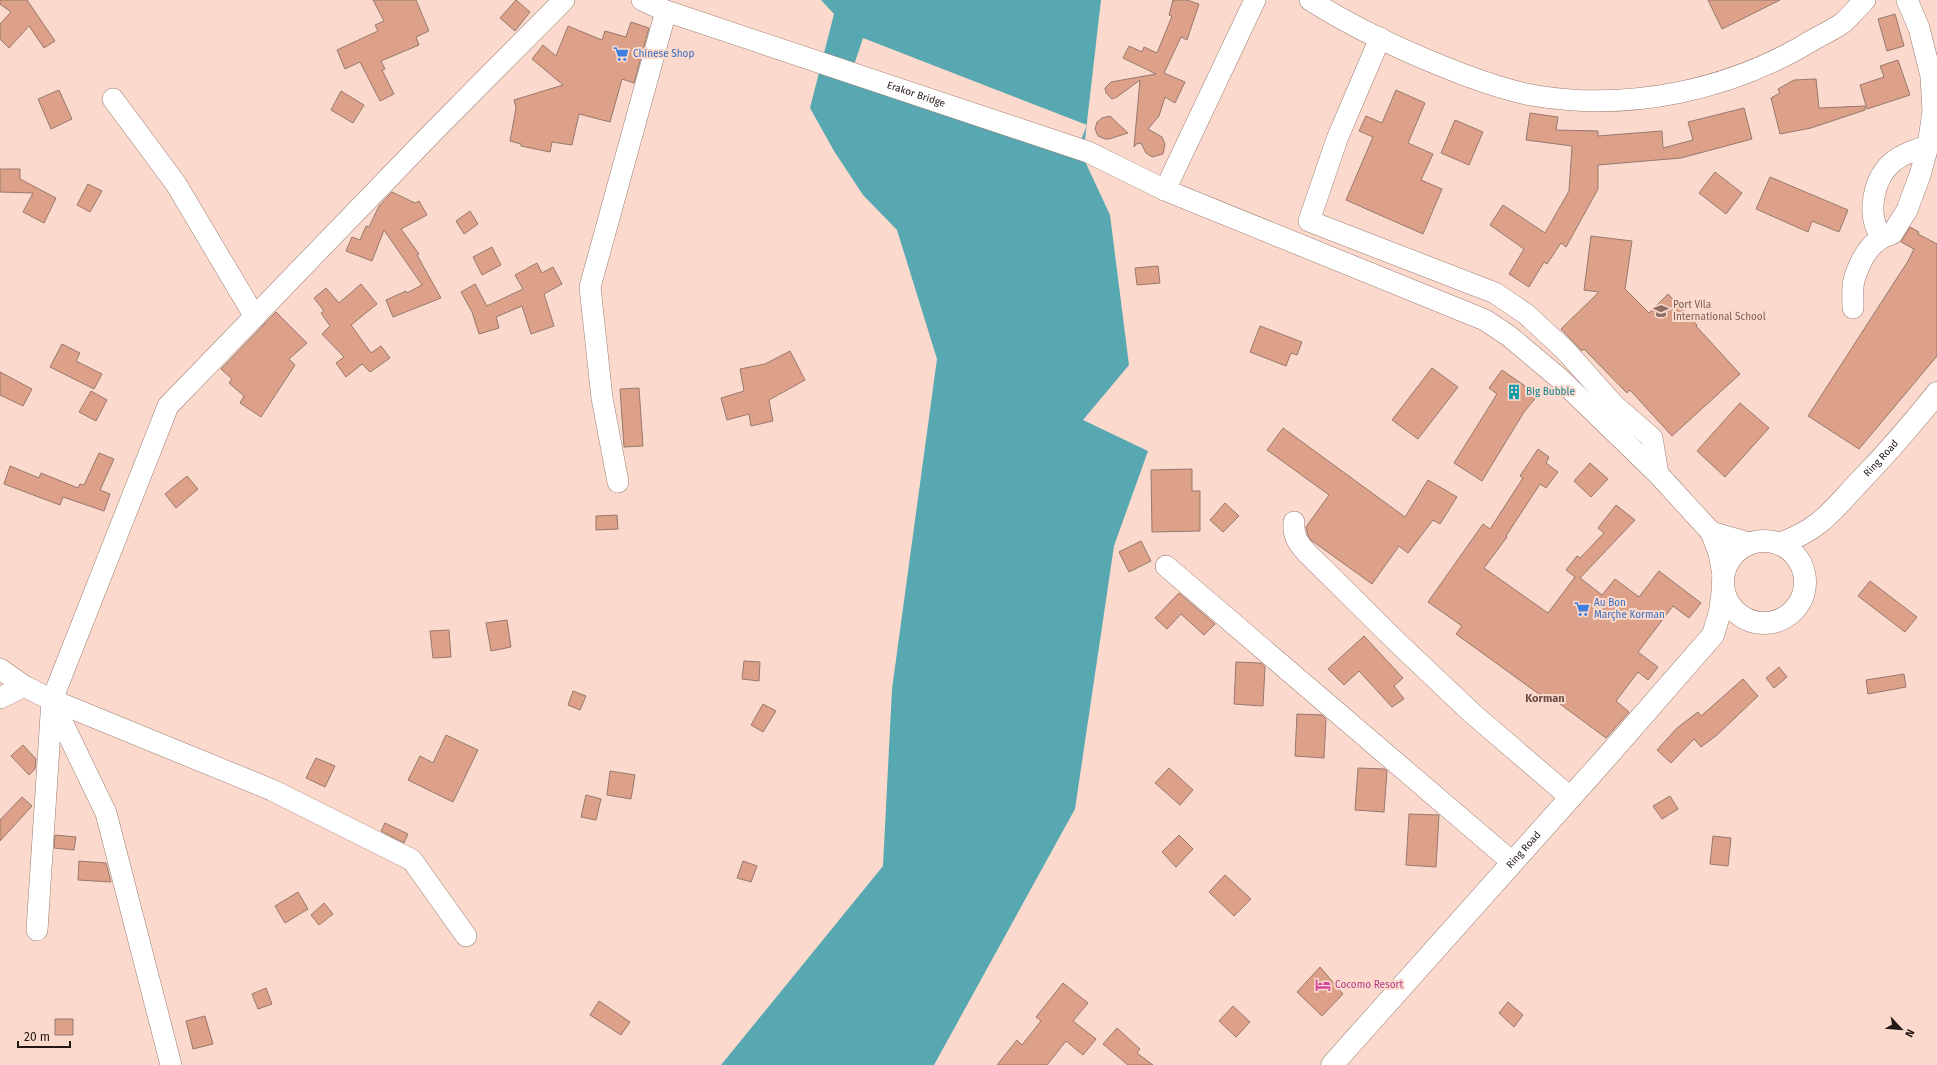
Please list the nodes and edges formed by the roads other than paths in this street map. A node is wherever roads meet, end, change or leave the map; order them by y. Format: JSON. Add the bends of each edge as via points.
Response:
{"nodes":[{"id":1,"x":564,"y":0,"type":"edge"},
{"id":2,"x":642,"y":0,"type":"edge"},
{"id":3,"x":1255,"y":0,"type":"edge"},
{"id":4,"x":1310,"y":0,"type":"edge"},
{"id":5,"x":1865,"y":0,"type":"edge"},
{"id":6,"x":1907,"y":0,"type":"edge"},
{"id":7,"x":666,"y":11,"type":"junction"},
{"id":8,"x":1380,"y":38,"type":"junction"},
{"id":9,"x":113,"y":99,"type":"dead end"},
{"id":10,"x":1928,"y":146,"type":"junction"},
{"id":11,"x":1165,"y":190,"type":"junction"},
{"id":12,"x":1328,"y":229,"type":"junction"},
{"id":13,"x":1881,"y":236,"type":"junction"},
{"id":14,"x":1316,"y":252,"type":"junction"},
{"id":15,"x":1394,"y":254,"type":"junction"},
{"id":16,"x":1444,"y":272,"type":"junction"},
{"id":17,"x":1393,"y":283,"type":"junction"},
{"id":18,"x":1496,"y":293,"type":"junction"},
{"id":19,"x":1435,"y":300,"type":"junction"},
{"id":20,"x":1853,"y":308,"type":"dead end"},
{"id":21,"x":255,"y":317,"type":"junction"},
{"id":22,"x":1480,"y":318,"type":"junction"},
{"id":23,"x":1552,"y":338,"type":"junction"},
{"id":24,"x":1535,"y":358,"type":"junction"},
{"id":25,"x":1937,"y":393,"type":"edge"},
{"id":26,"x":1658,"y":474,"type":"junction"},
{"id":27,"x":618,"y":482,"type":"dead end"},
{"id":28,"x":1294,"y":522,"type":"dead end"},
{"id":29,"x":1822,"y":522,"type":"junction"},
{"id":30,"x":1711,"y":532,"type":"junction"},
{"id":31,"x":1749,"y":543,"type":"junction"},
{"id":32,"x":1779,"y":544,"type":"junction"},
{"id":33,"x":1166,"y":566,"type":"dead end"},
{"id":34,"x":1803,"y":572,"type":"junction"},
{"id":35,"x":1723,"y":582,"type":"junction"},
{"id":36,"x":1756,"y":622,"type":"junction"},
{"id":37,"x":1713,"y":635,"type":"junction"},
{"id":38,"x":0,"y":669,"type":"edge"},
{"id":39,"x":24,"y":686,"type":"junction"},
{"id":40,"x":0,"y":698,"type":"edge"},
{"id":41,"x":52,"y":700,"type":"junction"},
{"id":42,"x":1571,"y":798,"type":"junction"},
{"id":43,"x":1512,"y":862,"type":"junction"},
{"id":44,"x":37,"y":930,"type":"dead end"},
{"id":45,"x":466,"y":936,"type":"dead end"},
{"id":46,"x":171,"y":1065,"type":"edge"},
{"id":47,"x":1332,"y":1065,"type":"edge"}],
"edges":[{"from":1,"to":21,"type":"street","via":[[429,135]]},
{"from":2,"to":7,"type":"street","name":"Erakor Bridge"},
{"from":3,"to":11,"type":"street"},
{"from":4,"to":8,"type":"street"},
{"from":5,"to":8,"type":"street","via":[[1843,22],[1785,56],[1757,69],[1694,90],[1622,100],[1569,101],[1535,96],[1492,85],[1437,65]]},
{"from":6,"to":10,"type":"street","via":[[1919,28],[1931,76],[1933,111]]},
{"from":7,"to":11,"type":"street","name":"Erakor Bridge","via":[[1088,152]]},
{"from":7,"to":27,"type":"street","via":[[590,288],[602,398]]},
{"from":8,"to":12,"type":"street","via":[[1337,140],[1309,221]]},
{"from":9,"to":21,"type":"street","via":[[176,184]]},
{"from":10,"to":13,"type":"street","via":[[1907,210],[1892,234]]},
{"from":10,"to":13,"type":"street","via":[[1913,150],[1894,161],[1880,179],[1872,212]]},
{"from":11,"to":14,"type":"street","name":"Erakor Bridge"},
{"from":12,"to":14,"type":"street"},
{"from":12,"to":15,"type":"street"},
{"from":13,"to":20,"type":"street","via":[[1866,251],[1854,281]]},
{"from":14,"to":17,"type":"street","name":"Erakor Bridge"},
{"from":15,"to":16,"type":"street"},
{"from":15,"to":17,"type":"street"},
{"from":16,"to":18,"type":"street"},
{"from":16,"to":19,"type":"street"},
{"from":17,"to":19,"type":"street","name":"Erakor Bridge"},
{"from":18,"to":22,"type":"street"},
{"from":18,"to":23,"type":"street","via":[[1526,314]]},
{"from":19,"to":22,"type":"street","name":"Erakor Bridge"},
{"from":21,"to":41,"type":"street","via":[[168,406]]},
{"from":22,"to":24,"type":"street","name":"Erakor Bridge","via":[[1509,336]]},
{"from":23,"to":24,"type":"street"},
{"from":23,"to":26,"type":"street","via":[[1615,406],[1652,438]]},
{"from":24,"to":26,"type":"street","name":"Erakor Bridge"},
{"from":25,"to":29,"type":"main road","name":"Ring Road","via":[[1891,449]]},
{"from":26,"to":30,"type":"street","name":"Erakor Bridge"},
{"from":28,"to":42,"type":"street","via":[[1295,538],[1306,552],[1473,714]]},
{"from":29,"to":32,"type":"main road","name":"Ring Road","via":[[1802,535]]},
{"from":29,"to":34,"type":"main road","name":"Ring Road"},
{"from":30,"to":31,"type":"street"},
{"from":30,"to":35,"type":"street","via":[[1719,553]]},
{"from":31,"to":32,"type":"main road","via":[[1764,541]]},
{"from":31,"to":35,"type":"main road","via":[[1732,556]]},
{"from":32,"to":34,"type":"main road","via":[[1790,550]]},
{"from":33,"to":43,"type":"street"},
{"from":34,"to":36,"type":"main road","via":[[1803,594],[1791,612],[1772,622]]},
{"from":35,"to":36,"type":"main road","via":[[1727,601],[1734,611]]},
{"from":35,"to":37,"type":"main road","name":"Ring Road","via":[[1720,612]]},
{"from":36,"to":37,"type":"main road","name":"Ring Road"},
{"from":37,"to":42,"type":"main road","name":"Ring Road"},
{"from":38,"to":39,"type":"street"},
{"from":39,"to":40,"type":"street"},
{"from":39,"to":41,"type":"street"},
{"from":41,"to":44,"type":"street"},
{"from":41,"to":45,"type":"street","via":[[272,790],[412,860]]},
{"from":41,"to":46,"type":"street","via":[[106,813]]},
{"from":42,"to":43,"type":"main road","name":"Ring Road"},
{"from":43,"to":47,"type":"main road","name":"Ring Road"}]}
